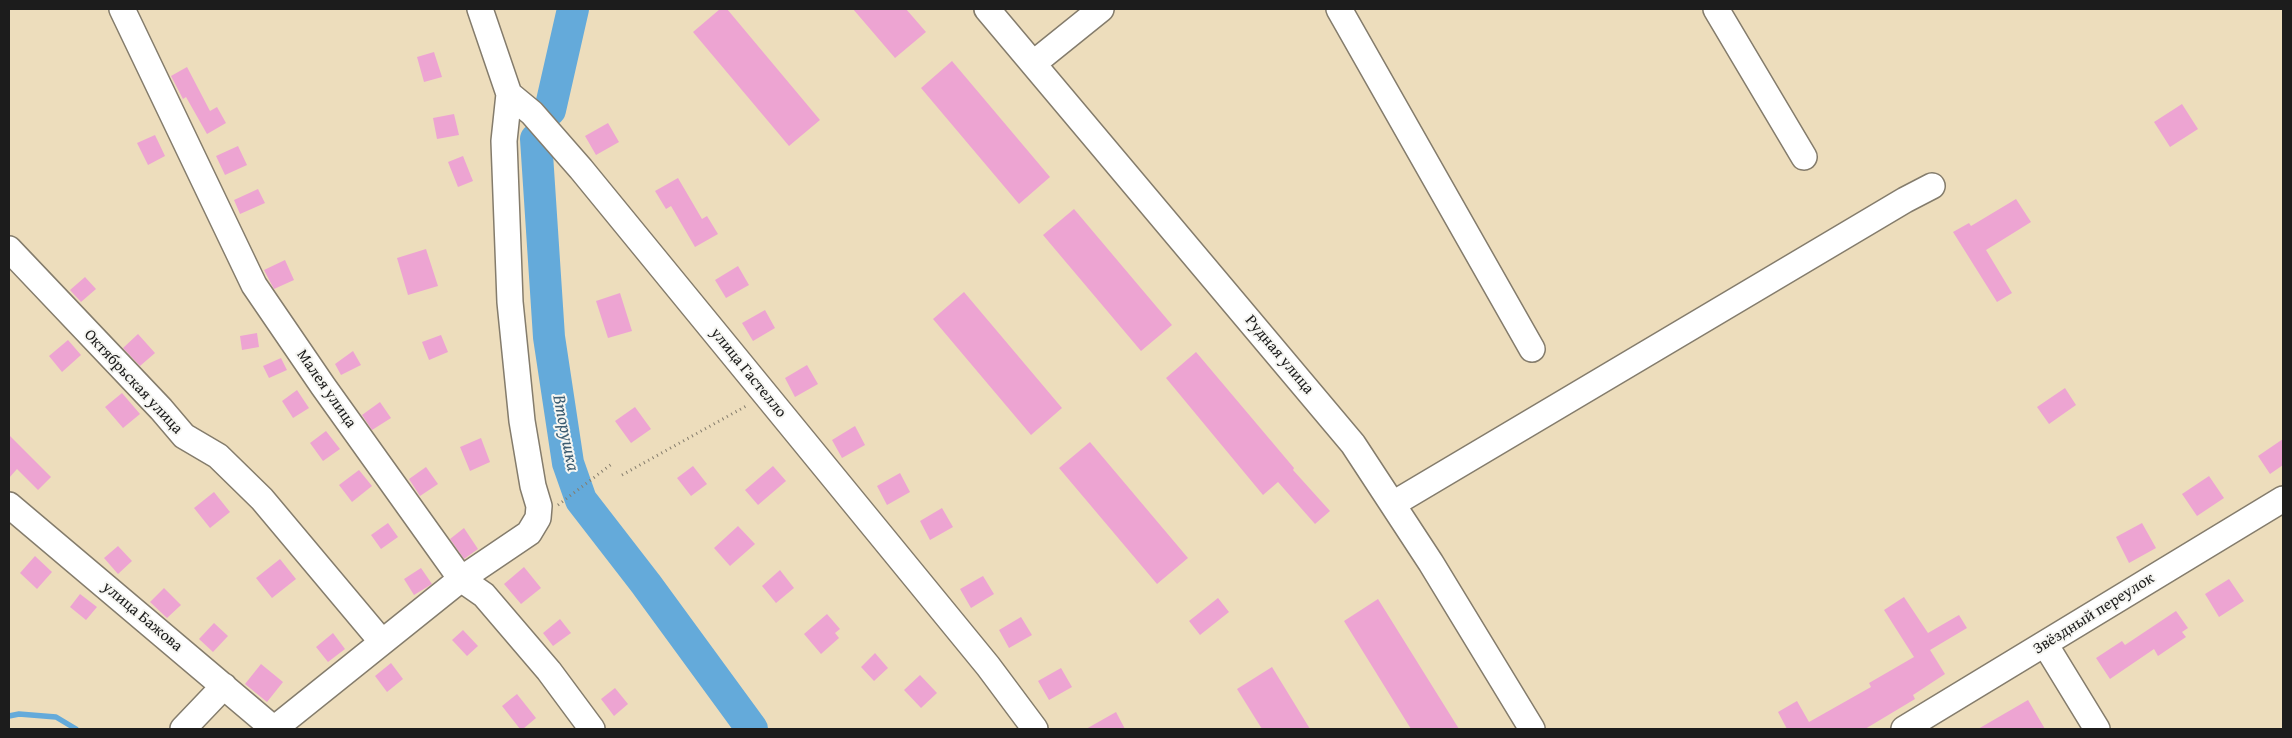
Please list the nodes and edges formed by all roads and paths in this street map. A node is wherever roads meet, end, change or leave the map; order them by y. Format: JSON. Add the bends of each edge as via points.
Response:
{"nodes":[{"id":1,"x":122,"y":9,"type":"edge"},
{"id":2,"x":480,"y":9,"type":"edge"},
{"id":3,"x":987,"y":9,"type":"edge"},
{"id":4,"x":1101,"y":9,"type":"edge"},
{"id":5,"x":1339,"y":9,"type":"edge"},
{"id":6,"x":1716,"y":9,"type":"edge"},
{"id":7,"x":1034,"y":64,"type":"junction"},
{"id":8,"x":509,"y":94,"type":"junction"},
{"id":9,"x":1804,"y":156,"type":"dead end"},
{"id":10,"x":1932,"y":186,"type":"dead end"},
{"id":11,"x":9,"y":249,"type":"edge"},
{"id":12,"x":1532,"y":349,"type":"dead end"},
{"id":13,"x":766,"y":395,"type":"junction"},
{"id":14,"x":613,"y":462,"type":"dead end"},
{"id":15,"x":622,"y":476,"type":"dead end"},
{"id":16,"x":2283,"y":498,"type":"edge"},
{"id":17,"x":567,"y":500,"type":"dead end"},
{"id":18,"x":1393,"y":504,"type":"junction"},
{"id":19,"x":9,"y":505,"type":"edge"},
{"id":20,"x":461,"y":579,"type":"junction"},
{"id":21,"x":382,"y":642,"type":"junction"},
{"id":22,"x":2045,"y":644,"type":"junction"},
{"id":23,"x":224,"y":686,"type":"junction"},
{"id":24,"x":183,"y":729,"type":"edge"},
{"id":25,"x":274,"y":729,"type":"edge"},
{"id":26,"x":592,"y":729,"type":"edge"},
{"id":27,"x":1035,"y":729,"type":"edge"},
{"id":28,"x":1532,"y":729,"type":"edge"},
{"id":29,"x":1904,"y":729,"type":"edge"},
{"id":30,"x":2097,"y":729,"type":"edge"}],
"edges":[{"from":1,"to":20,"type":"street","name":"Малея улица","via":[[254,285]]},
{"from":2,"to":8,"type":"street"},
{"from":3,"to":7,"type":"street","name":"Рудная улица"},
{"from":4,"to":7,"type":"street"},
{"from":5,"to":12,"type":"street"},
{"from":6,"to":9,"type":"street"},
{"from":7,"to":18,"type":"street","name":"Рудная улица","via":[[1353,444]]},
{"from":8,"to":13,"type":"street","name":"улица Гастелло","via":[[532,113],[581,169]]},
{"from":8,"to":20,"type":"street","via":[[504,141],[510,302],[522,421],[539,506],[538,518],[529,533]]},
{"from":10,"to":18,"type":"street"},
{"from":11,"to":21,"type":"street","name":"Октябрьская улица","via":[[184,436],[218,456],[262,499]]},
{"from":13,"to":15,"type":"path"},
{"from":13,"to":27,"type":"street","name":"улица Гастелло","via":[[988,666]]},
{"from":14,"to":17,"type":"path"},
{"from":16,"to":22,"type":"street","name":"Звёздный переулок"},
{"from":18,"to":28,"type":"street","name":"Рудная улица"},
{"from":19,"to":23,"type":"street","name":"улица Бажова"},
{"from":20,"to":21,"type":"street"},
{"from":20,"to":26,"type":"street","name":"Малея улица","via":[[484,595],[549,671]]},
{"from":21,"to":25,"type":"street"},
{"from":22,"to":29,"type":"street","name":"Звёздный переулок"},
{"from":22,"to":30,"type":"street"},
{"from":23,"to":24,"type":"street"},
{"from":23,"to":25,"type":"street","name":"улица Бажова"}]}
